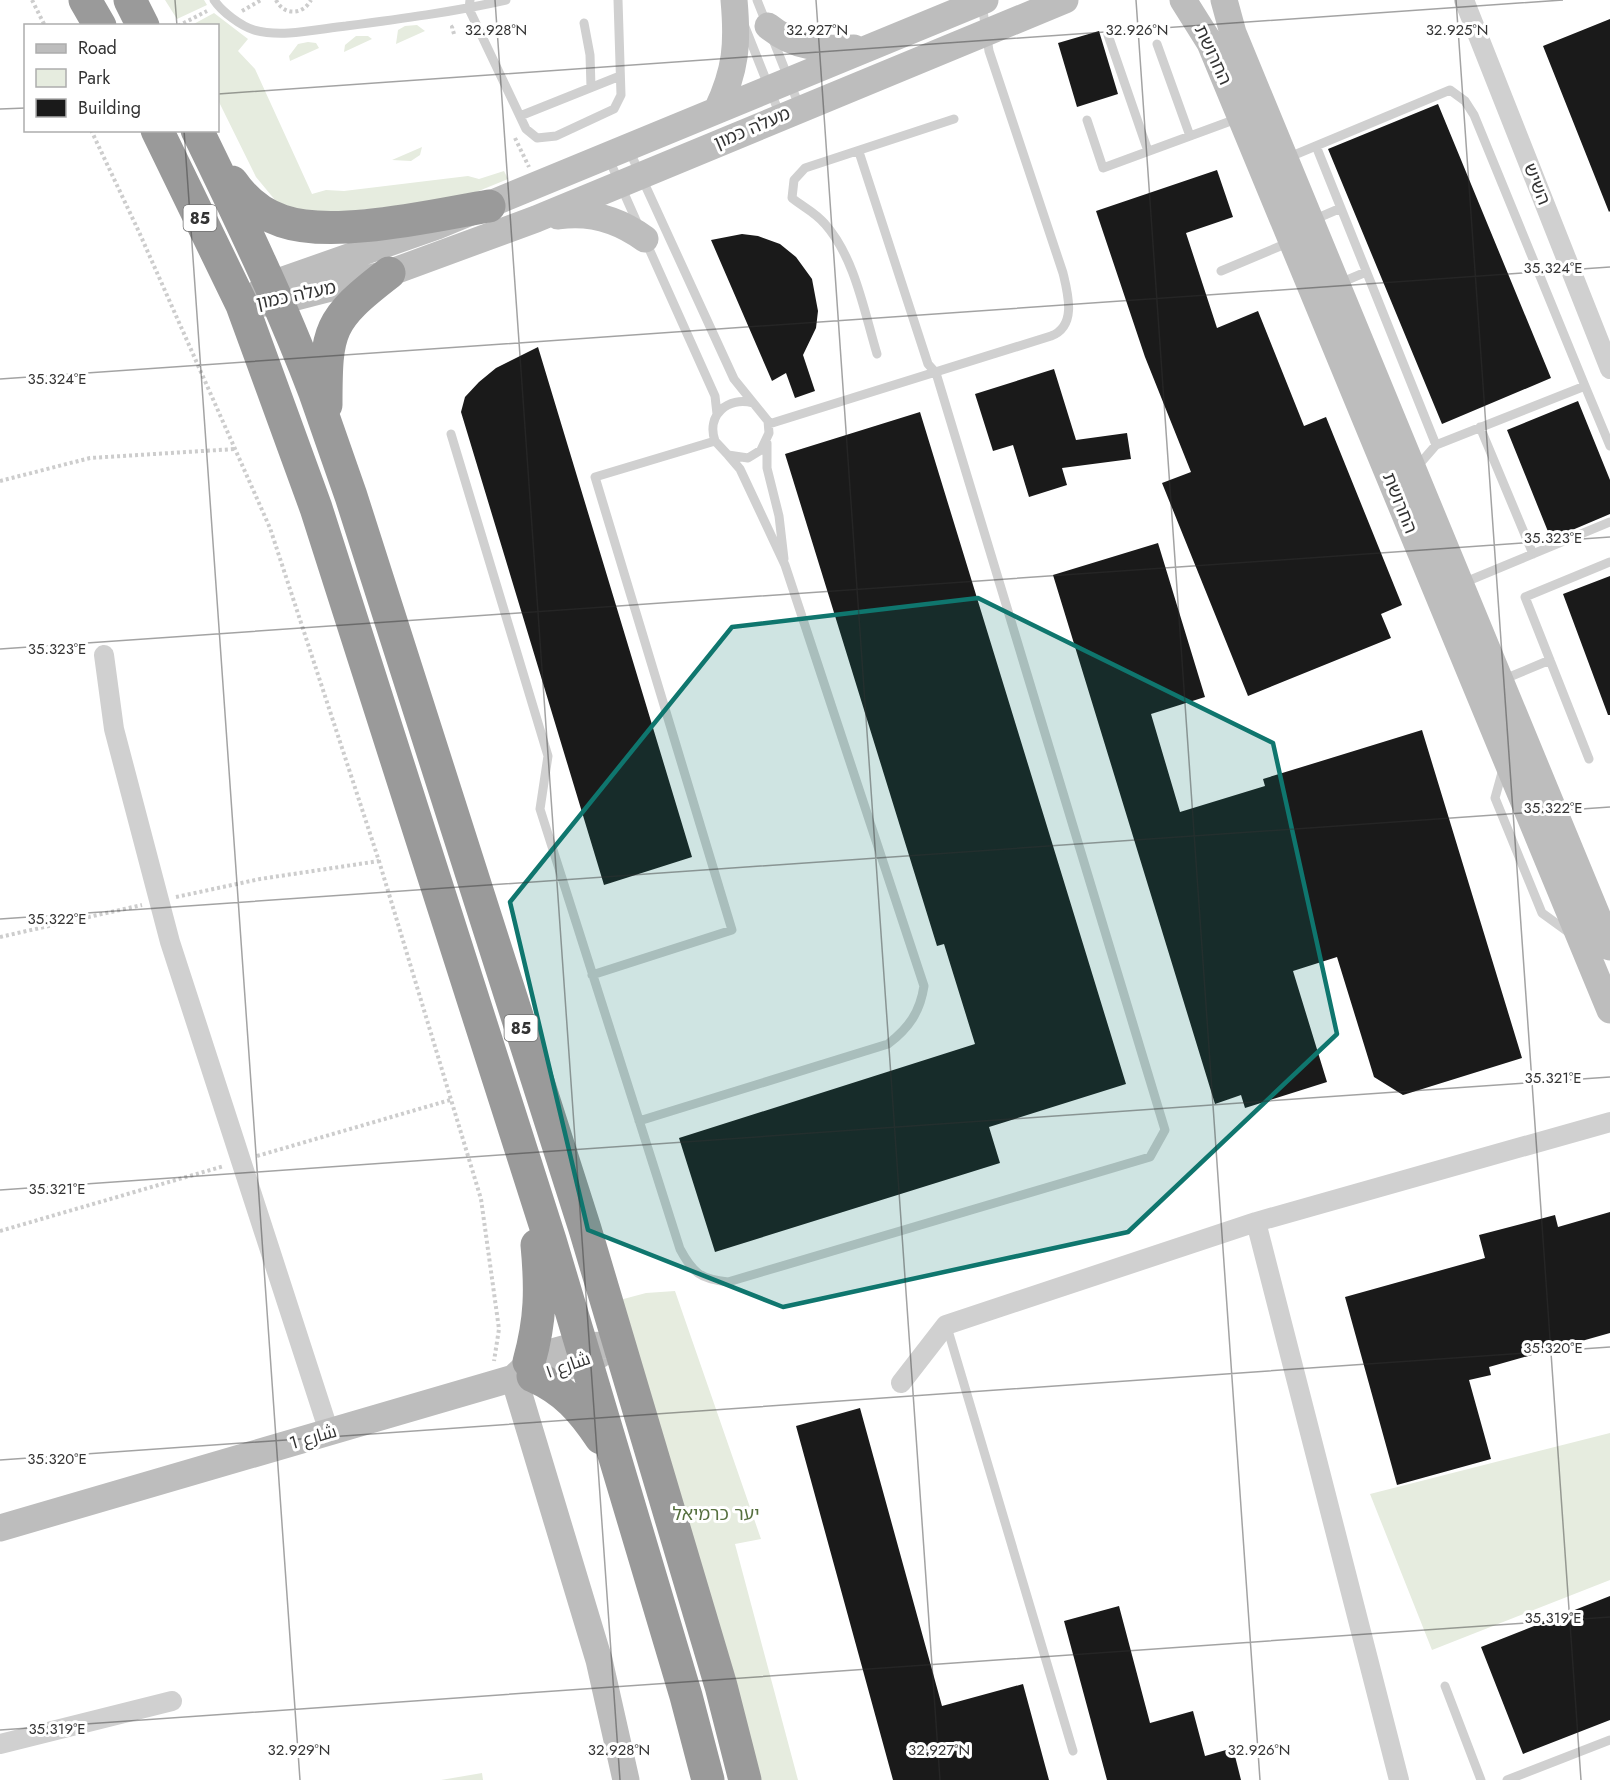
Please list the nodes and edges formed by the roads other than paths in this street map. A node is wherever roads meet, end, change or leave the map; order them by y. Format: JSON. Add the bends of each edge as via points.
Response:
{"nodes":[{"id":1,"x":85,"y":0,"type":"edge"},
{"id":2,"x":130,"y":0,"type":"edge"},
{"id":3,"x":214,"y":0,"type":"edge"},
{"id":4,"x":504,"y":0,"type":"edge"},
{"id":5,"x":618,"y":0,"type":"edge"},
{"id":6,"x":734,"y":0,"type":"edge"},
{"id":7,"x":757,"y":0,"type":"edge"},
{"id":8,"x":1065,"y":0,"type":"edge"},
{"id":9,"x":1183,"y":0,"type":"edge"},
{"id":10,"x":1224,"y":0,"type":"edge"},
{"id":11,"x":1464,"y":0,"type":"edge"},
{"id":12,"x":983,"y":1,"type":"edge"},
{"id":13,"x":469,"y":4,"type":"edge"},
{"id":14,"x":584,"y":23,"type":"dead end"},
{"id":15,"x":99,"y":24,"type":"edge"},
{"id":16,"x":143,"y":24,"type":"edge"},
{"id":17,"x":768,"y":26,"type":"junction"},
{"id":18,"x":986,"y":32,"type":"junction"},
{"id":19,"x":1108,"y":34,"type":"dead end"},
{"id":20,"x":1157,"y":44,"type":"dead end"},
{"id":21,"x":870,"y":47,"type":"junction"},
{"id":22,"x":620,"y":76,"type":"junction"},
{"id":23,"x":780,"y":85,"type":"junction"},
{"id":24,"x":591,"y":87,"type":"junction"},
{"id":25,"x":717,"y":110,"type":"junction"},
{"id":26,"x":790,"y":112,"type":"junction"},
{"id":27,"x":520,"y":116,"type":"junction"},
{"id":28,"x":954,"y":118,"type":"dead end"},
{"id":29,"x":1241,"y":118,"type":"junction"},
{"id":30,"x":1087,"y":120,"type":"dead end"},
{"id":31,"x":158,"y":132,"type":"edge"},
{"id":32,"x":199,"y":134,"type":"edge"},
{"id":33,"x":1190,"y":136,"type":"junction"},
{"id":34,"x":1316,"y":146,"type":"junction"},
{"id":35,"x":1148,"y":151,"type":"junction"},
{"id":36,"x":618,"y":152,"type":"junction"},
{"id":37,"x":859,"y":152,"type":"junction"},
{"id":38,"x":1285,"y":159,"type":"junction"},
{"id":39,"x":631,"y":181,"type":"junction"},
{"id":40,"x":489,"y":206,"type":"junction"},
{"id":41,"x":1341,"y":208,"type":"junction"},
{"id":42,"x":536,"y":219,"type":"junction"},
{"id":43,"x":1311,"y":220,"type":"junction"},
{"id":44,"x":645,"y":239,"type":"junction"},
{"id":45,"x":1292,"y":242,"type":"junction"},
{"id":46,"x":1221,"y":271,"type":"dead end"},
{"id":47,"x":1366,"y":272,"type":"junction"},
{"id":48,"x":389,"y":273,"type":"junction"},
{"id":49,"x":1337,"y":284,"type":"junction"},
{"id":50,"x":273,"y":294,"type":"junction"},
{"id":51,"x":242,"y":305,"type":"junction"},
{"id":52,"x":877,"y":354,"type":"dead end"},
{"id":53,"x":1610,"y":369,"type":"edge"},
{"id":54,"x":936,"y":373,"type":"junction"},
{"id":55,"x":1585,"y":386,"type":"junction"},
{"id":56,"x":753,"y":404,"type":"junction"},
{"id":57,"x":717,"y":414,"type":"junction"},
{"id":58,"x":769,"y":424,"type":"junction"},
{"id":59,"x":326,"y":425,"type":"junction"},
{"id":60,"x":1480,"y":427,"type":"junction"},
{"id":61,"x":451,"y":434,"type":"dead end"},
{"id":62,"x":768,"y":440,"type":"junction"},
{"id":63,"x":715,"y":441,"type":"junction"},
{"id":64,"x":1436,"y":445,"type":"junction"},
{"id":65,"x":1610,"y":446,"type":"edge"},
{"id":66,"x":728,"y":455,"type":"junction"},
{"id":67,"x":1414,"y":470,"type":"junction"},
{"id":68,"x":1610,"y":522,"type":"edge"},
{"id":69,"x":1533,"y":554,"type":"junction"},
{"id":70,"x":1610,"y":562,"type":"edge"},
{"id":71,"x":785,"y":565,"type":"junction"},
{"id":72,"x":1461,"y":584,"type":"junction"},
{"id":73,"x":104,"y":655,"type":"dead end"},
{"id":74,"x":1550,"y":660,"type":"junction"},
{"id":75,"x":1493,"y":693,"type":"junction"},
{"id":76,"x":1589,"y":759,"type":"dead end"},
{"id":77,"x":1597,"y":927,"type":"edge"},
{"id":78,"x":1610,"y":949,"type":"edge"},
{"id":79,"x":592,"y":975,"type":"junction"},
{"id":80,"x":1610,"y":1010,"type":"edge"},
{"id":81,"x":639,"y":1121,"type":"junction"},
{"id":82,"x":1610,"y":1122,"type":"edge"},
{"id":83,"x":532,"y":1180,"type":"junction"},
{"id":84,"x":1256,"y":1222,"type":"junction"},
{"id":85,"x":946,"y":1325,"type":"junction"},
{"id":86,"x":620,"y":1345,"type":"junction"},
{"id":87,"x":584,"y":1353,"type":"junction"},
{"id":88,"x":516,"y":1375,"type":"junction"},
{"id":89,"x":901,"y":1383,"type":"dead end"},
{"id":90,"x":329,"y":1432,"type":"junction"},
{"id":91,"x":616,"y":1460,"type":"junction"},
{"id":92,"x":0,"y":1527,"type":"edge"},
{"id":93,"x":1445,"y":1686,"type":"dead end"},
{"id":94,"x":172,"y":1701,"type":"dead end"},
{"id":95,"x":1610,"y":1740,"type":"edge"},
{"id":96,"x":0,"y":1744,"type":"edge"},
{"id":97,"x":1073,"y":1751,"type":"dead end"},
{"id":98,"x":626,"y":1780,"type":"edge"},
{"id":99,"x":708,"y":1780,"type":"edge"},
{"id":100,"x":745,"y":1780,"type":"edge"},
{"id":101,"x":1399,"y":1780,"type":"edge"},
{"id":102,"x":1481,"y":1780,"type":"edge"},
{"id":103,"x":1507,"y":1780,"type":"edge"}],
"edges":[{"from":1,"to":15,"type":"highway"},
{"from":2,"to":16,"type":"highway"},
{"from":3,"to":13,"type":"lane","via":[[252,30],[266,32],[315,30]]},
{"from":4,"to":13,"type":"lane"},
{"from":5,"to":22,"type":"lane"},
{"from":6,"to":23,"type":"lane"},
{"from":6,"to":25,"type":"street","via":[[736,55]]},
{"from":7,"to":17,"type":"lane"},
{"from":8,"to":18,"type":"street","name":"מעלה כמון"},
{"from":9,"to":29,"type":"street","name":"החרושת","via":[[1210,43]]},
{"from":10,"to":38,"type":"street","name":"החרושת","via":[[1233,33]]},
{"from":11,"to":53,"type":"street","name":"השיש"},
{"from":12,"to":18,"type":"lane"},
{"from":12,"to":21,"type":"street","name":"מעלה כמון"},
{"from":13,"to":27,"type":"lane"},
{"from":14,"to":24,"type":"lane"},
{"from":17,"to":21,"type":"street","via":[[783,38],[812,48]]},
{"from":17,"to":23,"type":"lane"},
{"from":18,"to":26,"type":"street","name":"מעלה כמון"},
{"from":18,"to":54,"type":"lane","via":[[1063,273],[1068,318],[1058,333]]},
{"from":19,"to":35,"type":"lane"},
{"from":20,"to":33,"type":"lane"},
{"from":21,"to":23,"type":"street","name":"מעלה כמון"},
{"from":22,"to":24,"type":"lane"},
{"from":22,"to":27,"type":"lane","via":[[621,94],[614,109],[556,136],[537,138],[526,129]]},
{"from":23,"to":25,"type":"street","name":"מעלה כמון"},
{"from":23,"to":26,"type":"lane"},
{"from":23,"to":26,"type":"lane"},
{"from":24,"to":27,"type":"lane"},
{"from":25,"to":36,"type":"street","name":"מעלה כמון"},
{"from":26,"to":39,"type":"street","name":"מעלה כמון"},
{"from":28,"to":37,"type":"lane"},
{"from":29,"to":33,"type":"lane"},
{"from":29,"to":45,"type":"street","name":"החרושת"},
{"from":30,"to":35,"type":"lane","via":[[1103,168]]},
{"from":31,"to":51,"type":"highway","number":"85"},
{"from":32,"to":40,"type":"highway","via":[[241,196],[262,213],[292,224],[365,224]]},
{"from":32,"to":50,"type":"highway","number":"85"},
{"from":33,"to":35,"type":"lane"},
{"from":34,"to":38,"type":"lane"},
{"from":34,"to":41,"type":"lane"},
{"from":34,"to":55,"type":"lane","via":[[1450,90],[1465,101],[1474,114]]},
{"from":36,"to":39,"type":"lane"},
{"from":36,"to":39,"type":"lane"},
{"from":36,"to":40,"type":"street","name":"מעלה כמון"},
{"from":37,"to":52,"type":"lane","via":[[805,168],[794,180],[791,195],[838,240]]},
{"from":37,"to":54,"type":"lane","via":[[928,364]]},
{"from":38,"to":43,"type":"street","name":"החרושת"},
{"from":39,"to":42,"type":"street","name":"מעלה כמון"},
{"from":39,"to":44,"type":"lane"},
{"from":39,"to":56,"type":"lane","via":[[734,379]]},
{"from":40,"to":50,"type":"street","name":"מעלה כמון"},
{"from":41,"to":43,"type":"lane"},
{"from":41,"to":47,"type":"lane"},
{"from":42,"to":44,"type":"street","via":[[591,215],[627,226]]},
{"from":42,"to":48,"type":"street","name":"מעלה כמון"},
{"from":43,"to":49,"type":"street","name":"החרושת"},
{"from":44,"to":57,"type":"lane","via":[[715,396]]},
{"from":45,"to":46,"type":"lane"},
{"from":45,"to":75,"type":"street","name":"החרושת"},
{"from":47,"to":49,"type":"lane"},
{"from":47,"to":64,"type":"lane"},
{"from":48,"to":50,"type":"street","name":"מעלה כמון"},
{"from":48,"to":59,"type":"highway","via":[[338,318],[326,361]]},
{"from":49,"to":67,"type":"street","name":"החרושת"},
{"from":50,"to":51,"type":"street","name":"מעלה כמון"},
{"from":50,"to":59,"type":"highway","number":"85"},
{"from":51,"to":83,"type":"highway","number":"85","via":[[320,518]]},
{"from":54,"to":58,"type":"lane"},
{"from":54,"to":81,"type":"lane","via":[[1165,1130],[1150,1157],[728,1282],[710,1280],[690,1269]]},
{"from":55,"to":60,"type":"lane"},
{"from":55,"to":65,"type":"lane"},
{"from":56,"to":57,"type":"lane","via":[[735,402]]},
{"from":56,"to":58,"type":"lane","via":[[765,414]]},
{"from":57,"to":63,"type":"lane","via":[[713,426]]},
{"from":58,"to":62,"type":"lane"},
{"from":59,"to":86,"type":"highway","number":"85"},
{"from":60,"to":64,"type":"lane"},
{"from":60,"to":69,"type":"lane"},
{"from":61,"to":79,"type":"lane","via":[[548,756],[540,809]]},
{"from":62,"to":66,"type":"lane","via":[[748,458]]},
{"from":62,"to":71,"type":"lane","via":[[767,468],[779,516]]},
{"from":63,"to":66,"type":"lane"},
{"from":63,"to":79,"type":"lane","via":[[595,477],[732,930]]},
{"from":64,"to":67,"type":"lane"},
{"from":66,"to":71,"type":"lane","via":[[740,469]]},
{"from":67,"to":72,"type":"street","name":"החרושת"},
{"from":68,"to":69,"type":"lane"},
{"from":69,"to":72,"type":"lane"},
{"from":70,"to":74,"type":"lane","via":[[1525,597]]},
{"from":71,"to":81,"type":"lane","via":[[924,986],[922,1002],[903,1032],[888,1044]]},
{"from":72,"to":75,"type":"street","name":"החרושת"},
{"from":73,"to":90,"type":"street","via":[[114,729],[174,953]]},
{"from":74,"to":75,"type":"lane"},
{"from":74,"to":76,"type":"lane"},
{"from":75,"to":77,"type":"street","name":"החרושת"},
{"from":75,"to":77,"type":"street","name":"החרושת","via":[[1506,758]]},
{"from":77,"to":78,"type":"street"},
{"from":77,"to":80,"type":"street","name":"החרושת"},
{"from":79,"to":81,"type":"lane"},
{"from":82,"to":84,"type":"street"},
{"from":83,"to":87,"type":"highway","number":"85"},
{"from":83,"to":88,"type":"highway","via":[[540,1317]]},
{"from":84,"to":85,"type":"street"},
{"from":84,"to":101,"type":"street"},
{"from":85,"to":89,"type":"street"},
{"from":85,"to":97,"type":"lane"},
{"from":86,"to":87,"type":"street","name":"شارع 1"},
{"from":86,"to":100,"type":"highway","number":"85"},
{"from":87,"to":88,"type":"street","name":"شارع 1","via":[[552,1351]]},
{"from":87,"to":91,"type":"highway","number":"85"},
{"from":88,"to":90,"type":"street","name":"شارع 1"},
{"from":88,"to":91,"type":"highway","via":[[566,1394]]},
{"from":88,"to":98,"type":"street","via":[[599,1660]]},
{"from":90,"to":92,"type":"street","name":"شارع 1"},
{"from":91,"to":99,"type":"highway","number":"85"},
{"from":93,"to":102,"type":"lane"},
{"from":94,"to":96,"type":"street"},
{"from":95,"to":103,"type":"lane"}]}
